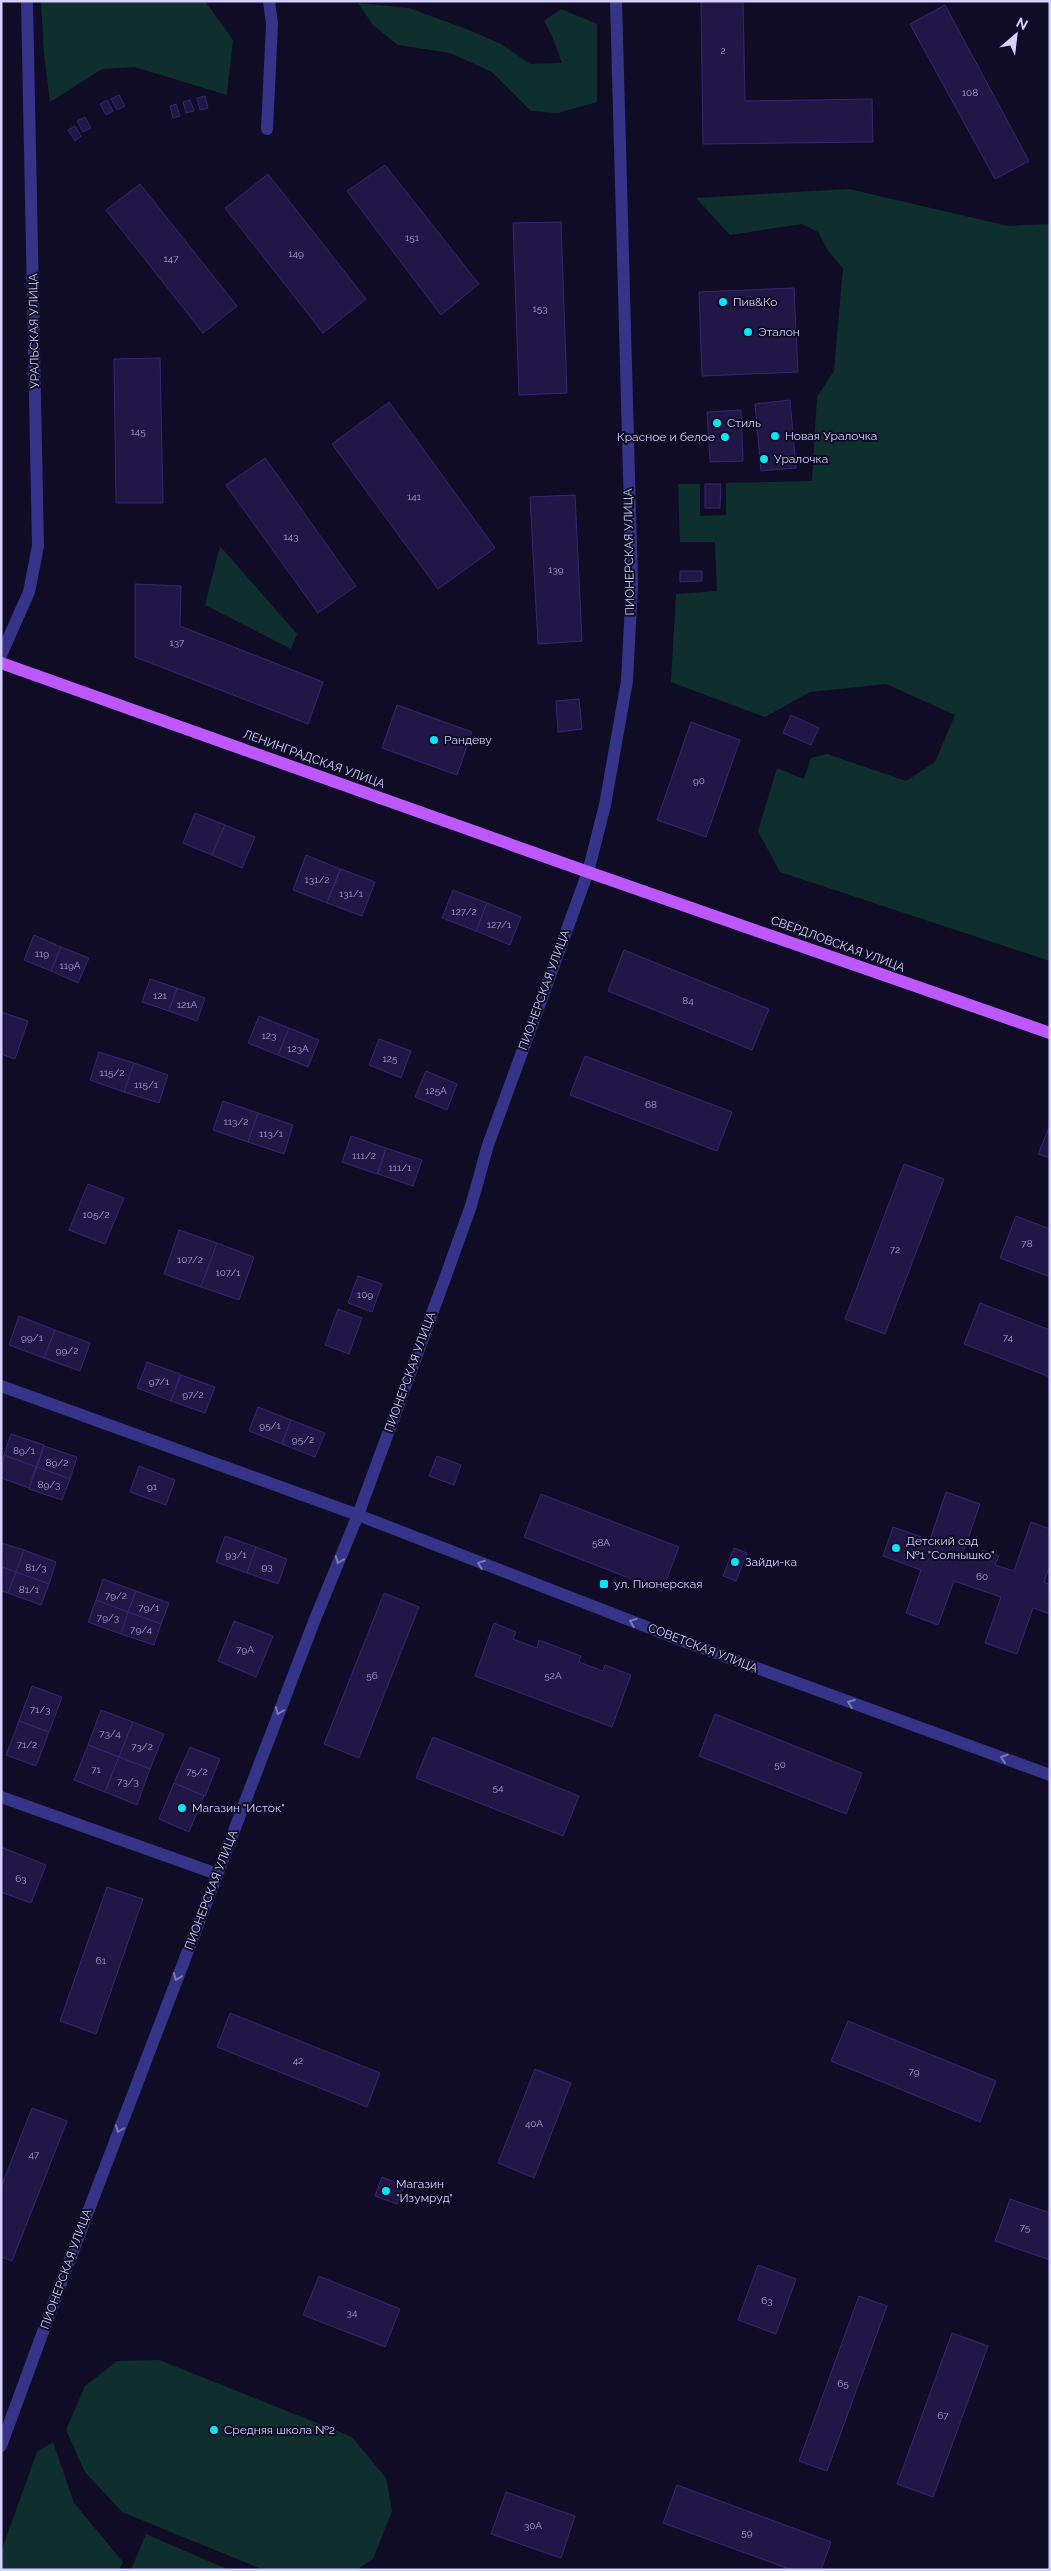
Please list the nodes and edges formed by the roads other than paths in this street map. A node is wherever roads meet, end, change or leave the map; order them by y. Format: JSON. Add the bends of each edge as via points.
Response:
{"nodes":[{"id":1,"x":28,"y":1,"type":"edge"},
{"id":2,"x":269,"y":1,"type":"edge"},
{"id":3,"x":616,"y":1,"type":"edge"},
{"id":4,"x":267,"y":129,"type":"dead end"},
{"id":5,"x":1,"y":655,"type":"edge"},
{"id":6,"x":1,"y":663,"type":"edge"},
{"id":7,"x":588,"y":872,"type":"junction"},
{"id":8,"x":617,"y":882,"type":"joint"},
{"id":9,"x":1050,"y":1033,"type":"edge"},
{"id":10,"x":1,"y":1386,"type":"edge"},
{"id":11,"x":358,"y":1515,"type":"junction"},
{"id":12,"x":1050,"y":1775,"type":"edge"},
{"id":13,"x":1,"y":1797,"type":"edge"},
{"id":14,"x":217,"y":1874,"type":"junction"},
{"id":15,"x":1,"y":2446,"type":"edge"}],
"edges":[{"from":1,"to":5,"type":"street","name":"УРАЛЬСКАЯ УЛИЦА","via":[[38,546],[29,592]]},
{"from":2,"to":4,"type":"street","via":[[272,24]]},
{"from":3,"to":7,"type":"street","name":"ПИОНЕРСКАЯ УЛИЦА","via":[[632,584],[627,681],[605,805]]},
{"from":6,"to":7,"type":"main road","name":"ЛЕНИНГРАДСКАЯ УЛИЦА"},
{"from":7,"to":8,"type":"main road","name":"ЛЕНИНГРАДСКАЯ УЛИЦА"},
{"from":7,"to":11,"type":"street","name":"ПИОНЕРСКАЯ УЛИЦА"},
{"from":8,"to":9,"type":"main road","name":"СВЕРДЛОВСКАЯ УЛИЦА"},
{"from":10,"to":11,"type":"street","name":"СОВЕТСКАЯ УЛИЦА"},
{"from":12,"to":11,"type":"street","name":"СОВЕТСКАЯ УЛИЦА","one_way":true,"via":[[702,1648]]},
{"from":11,"to":14,"type":"street","name":"ПИОНЕРСКАЯ УЛИЦА","one_way":true},
{"from":13,"to":14,"type":"street"},
{"from":14,"to":15,"type":"street","name":"ПИОНЕРСКАЯ УЛИЦА","one_way":true,"via":[[64,2272]]}]}
